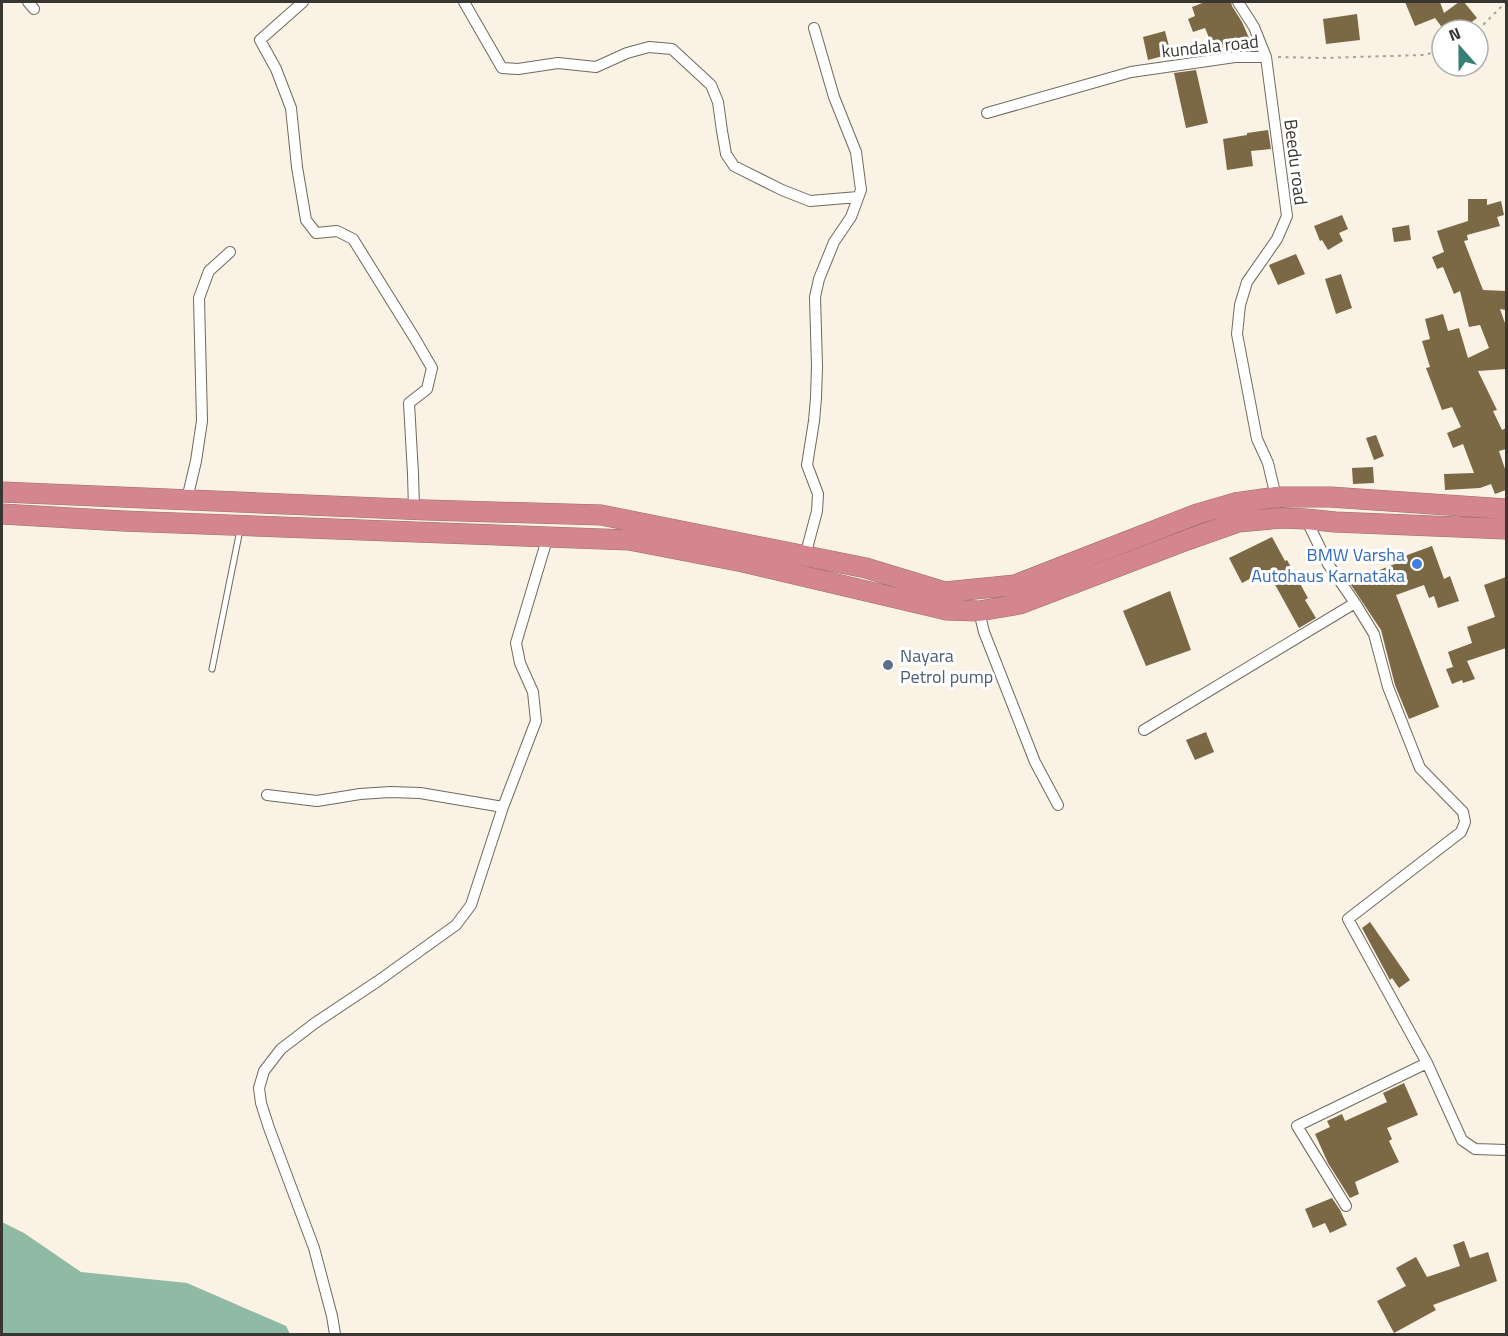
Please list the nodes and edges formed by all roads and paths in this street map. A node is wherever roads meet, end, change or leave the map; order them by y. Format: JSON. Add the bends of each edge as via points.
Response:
{"nodes":[{"id":1,"x":303,"y":2,"type":"edge"},
{"id":2,"x":464,"y":2,"type":"edge"},
{"id":3,"x":1238,"y":2,"type":"edge"},
{"id":4,"x":1506,"y":2,"type":"edge"},
{"id":5,"x":1490,"y":18,"type":"edge"},
{"id":6,"x":814,"y":28,"type":"dead end"},
{"id":7,"x":1430,"y":53,"type":"edge"},
{"id":8,"x":1266,"y":57,"type":"junction"},
{"id":9,"x":987,"y":113,"type":"dead end"},
{"id":10,"x":858,"y":197,"type":"junction"},
{"id":11,"x":230,"y":252,"type":"dead end"},
{"id":12,"x":2,"y":492,"type":"edge"},
{"id":13,"x":1276,"y":497,"type":"junction"},
{"id":14,"x":187,"y":499,"type":"junction"},
{"id":15,"x":1506,"y":508,"type":"edge"},
{"id":16,"x":414,"y":509,"type":"junction"},
{"id":17,"x":2,"y":514,"type":"edge"},
{"id":18,"x":1306,"y":519,"type":"junction"},
{"id":19,"x":241,"y":525,"type":"junction"},
{"id":20,"x":1506,"y":529,"type":"edge"},
{"id":21,"x":548,"y":536,"type":"junction"},
{"id":22,"x":805,"y":556,"type":"junction"},
{"id":23,"x":1355,"y":603,"type":"junction"},
{"id":24,"x":979,"y":611,"type":"junction"},
{"id":25,"x":212,"y":669,"type":"dead end"},
{"id":26,"x":1144,"y":730,"type":"dead end"},
{"id":27,"x":267,"y":795,"type":"dead end"},
{"id":28,"x":1058,"y":805,"type":"dead end"},
{"id":29,"x":503,"y":807,"type":"junction"},
{"id":30,"x":1427,"y":1063,"type":"junction"},
{"id":31,"x":1506,"y":1150,"type":"edge"},
{"id":32,"x":1346,"y":1206,"type":"dead end"},
{"id":33,"x":335,"y":1335,"type":"edge"}],
"edges":[{"from":1,"to":16,"type":"street","via":[[260,40],[291,108],[306,220],[316,233],[337,231],[353,239],[432,368],[427,389],[409,403]]},
{"from":2,"to":10,"type":"street","via":[[502,68],[558,63],[596,67],[627,53],[649,48],[672,49],[711,85],[718,102],[726,154],[734,166],[810,201]]},
{"from":3,"to":8,"type":"street","name":"Beedu road"},
{"from":4,"to":5,"type":"path"},
{"from":6,"to":10,"type":"street","via":[[834,97],[856,152],[861,190]]},
{"from":7,"to":8,"type":"path","name":"kundala road"},
{"from":8,"to":9,"type":"street","name":"kundala road","via":[[1235,57],[1131,72]]},
{"from":8,"to":13,"type":"street","name":"Beedu road","via":[[1287,216],[1277,239],[1248,282],[1240,305],[1237,334],[1257,439]]},
{"from":10,"to":22,"type":"street","via":[[834,242],[815,297],[816,399],[807,465],[818,494]]},
{"from":11,"to":14,"type":"street","via":[[209,271],[199,298],[202,421]]},
{"from":12,"to":14,"type":"highway"},
{"from":13,"to":15,"type":"highway"},
{"from":13,"to":22,"type":"highway","via":[[1197,514],[1015,585],[945,592],[866,568]]},
{"from":14,"to":16,"type":"highway"},
{"from":16,"to":22,"type":"highway","via":[[601,515]]},
{"from":17,"to":19,"type":"highway"},
{"from":18,"to":20,"type":"highway"},
{"from":18,"to":23,"type":"street","via":[[1328,564]]},
{"from":18,"to":24,"type":"highway","via":[[1238,522],[1020,604]]},
{"from":19,"to":21,"type":"highway"},
{"from":19,"to":25,"type":"lane"},
{"from":21,"to":24,"type":"highway","via":[[629,540],[743,562],[947,610]]},
{"from":21,"to":29,"type":"street","via":[[516,643],[533,692],[536,721]]},
{"from":23,"to":26,"type":"street"},
{"from":23,"to":30,"type":"street","via":[[1374,634],[1388,687],[1420,768],[1463,812],[1465,822],[1461,832],[1348,919]]},
{"from":24,"to":28,"type":"street","via":[[1035,762]]},
{"from":27,"to":29,"type":"street","via":[[317,801],[360,794],[420,793]]},
{"from":29,"to":33,"type":"street","via":[[471,905],[456,925],[315,1023],[281,1049],[264,1071],[259,1088],[261,1103],[314,1248]]},
{"from":30,"to":31,"type":"street","via":[[1462,1140],[1474,1149]]},
{"from":30,"to":32,"type":"street","via":[[1298,1126]]}]}
